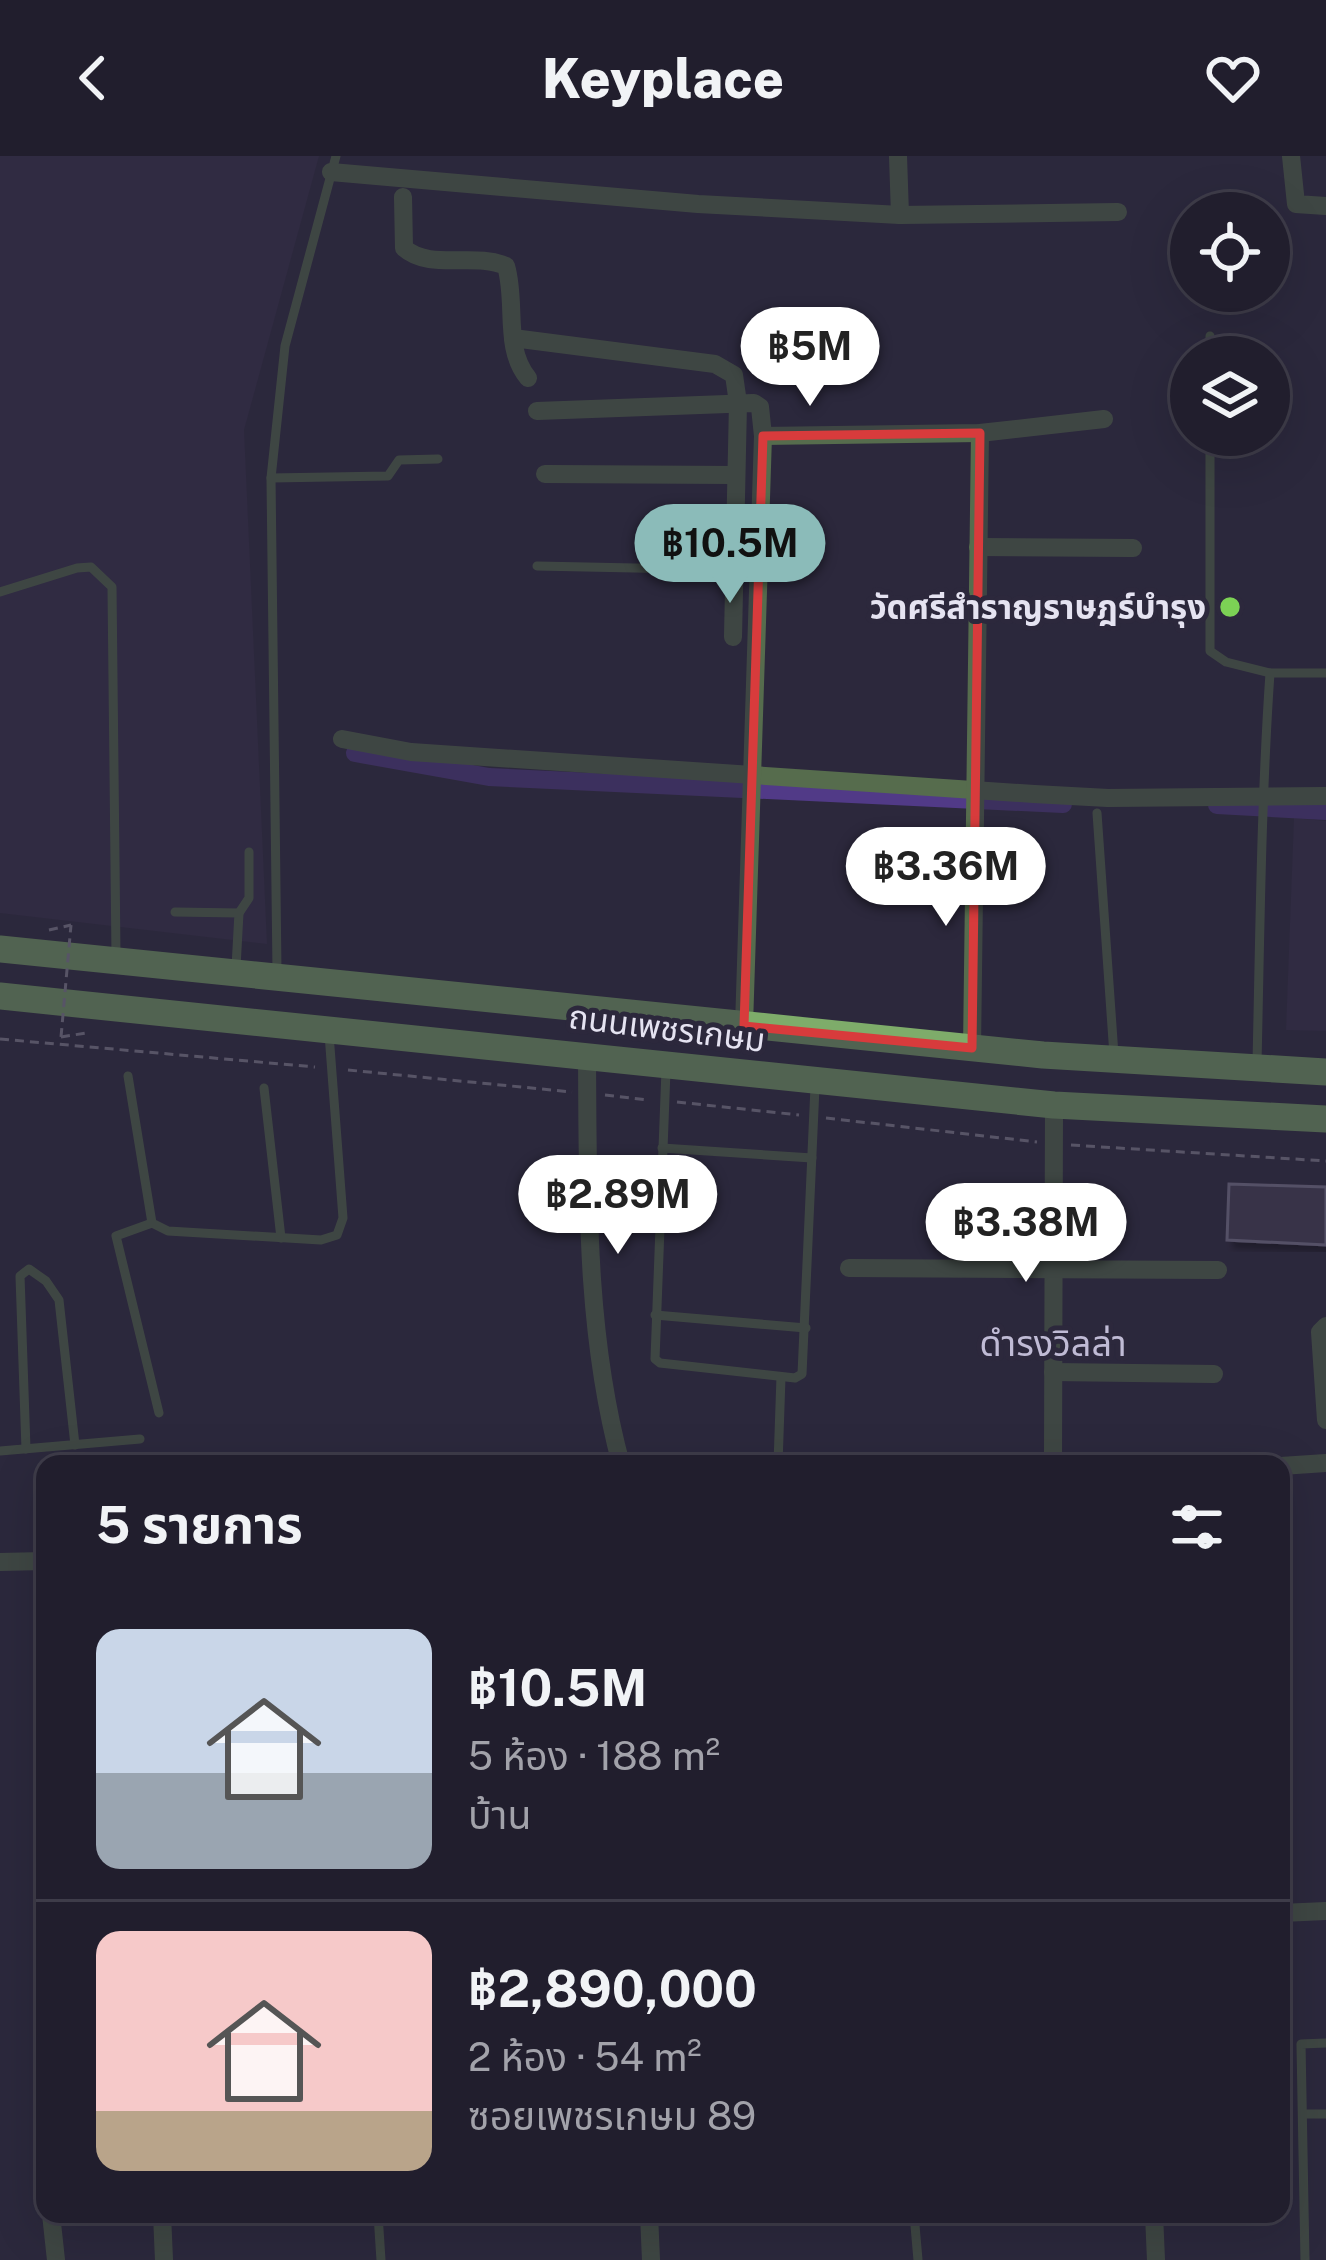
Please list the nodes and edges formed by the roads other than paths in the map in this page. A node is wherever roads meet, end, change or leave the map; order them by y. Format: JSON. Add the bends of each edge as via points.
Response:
{"nodes":[{"id":1,"x":898,"y":156,"type":"edge"},
{"id":2,"x":1291,"y":156,"type":"edge"},
{"id":3,"x":334,"y":164,"type":"edge"},
{"id":4,"x":403,"y":196,"type":"dead end"},
{"id":5,"x":1326,"y":206,"type":"edge"},
{"id":6,"x":1118,"y":212,"type":"dead end"},
{"id":7,"x":900,"y":215,"type":"junction"},
{"id":8,"x":513,"y":338,"type":"junction"},
{"id":9,"x":528,"y":378,"type":"dead end"},
{"id":10,"x":737,"y":403,"type":"junction"},
{"id":11,"x":537,"y":411,"type":"dead end"},
{"id":12,"x":1104,"y":418,"type":"dead end"},
{"id":13,"x":980,"y":433,"type":"junction"},
{"id":14,"x":763,"y":436,"type":"junction"},
{"id":15,"x":1210,"y":456,"type":"edge"},
{"id":16,"x":438,"y":459,"type":"dead end"},
{"id":17,"x":545,"y":473,"type":"dead end"},
{"id":18,"x":736,"y":475,"type":"junction"},
{"id":19,"x":271,"y":478,"type":"junction"},
{"id":20,"x":978,"y":548,"type":"junction"},
{"id":21,"x":1132,"y":548,"type":"dead end"},
{"id":22,"x":537,"y":566,"type":"dead end"},
{"id":23,"x":733,"y":570,"type":"junction"},
{"id":24,"x":0,"y":592,"type":"edge"},
{"id":25,"x":733,"y":638,"type":"dead end"},
{"id":26,"x":1326,"y":673,"type":"edge"},
{"id":27,"x":1270,"y":674,"type":"junction"},
{"id":28,"x":342,"y":739,"type":"dead end"},
{"id":29,"x":751,"y":782,"type":"junction"},
{"id":30,"x":1261,"y":796,"type":"junction"},
{"id":31,"x":1326,"y":796,"type":"edge"},
{"id":32,"x":974,"y":797,"type":"junction"},
{"id":33,"x":1097,"y":813,"type":"dead end"},
{"id":34,"x":249,"y":852,"type":"dead end"},
{"id":35,"x":175,"y":912,"type":"dead end"},
{"id":36,"x":238,"y":914,"type":"junction"},
{"id":37,"x":0,"y":949,"type":"edge"},
{"id":38,"x":116,"y":960,"type":"junction"},
{"id":39,"x":236,"y":972,"type":"junction"},
{"id":40,"x":278,"y":977,"type":"junction"},
{"id":41,"x":0,"y":996,"type":"edge"},
{"id":42,"x":744,"y":1026,"type":"junction"},
{"id":43,"x":329,"y":1028,"type":"junction"},
{"id":44,"x":972,"y":1048,"type":"junction"},
{"id":45,"x":587,"y":1055,"type":"junction"},
{"id":46,"x":1114,"y":1060,"type":"junction"},
{"id":47,"x":666,"y":1064,"type":"junction"},
{"id":48,"x":1178,"y":1064,"type":"junction"},
{"id":49,"x":1257,"y":1069,"type":"junction"},
{"id":50,"x":1326,"y":1072,"type":"edge"},
{"id":51,"x":128,"y":1076,"type":"dead end"},
{"id":52,"x":815,"y":1082,"type":"junction"},
{"id":53,"x":264,"y":1088,"type":"dead end"},
{"id":54,"x":1054,"y":1105,"type":"junction"},
{"id":55,"x":1180,"y":1113,"type":"junction"},
{"id":56,"x":1326,"y":1120,"type":"edge"},
{"id":57,"x":662,"y":1148,"type":"junction"},
{"id":58,"x":812,"y":1158,"type":"junction"},
{"id":59,"x":152,"y":1223,"type":"junction"},
{"id":60,"x":281,"y":1238,"type":"junction"},
{"id":61,"x":849,"y":1268,"type":"dead end"},
{"id":62,"x":1053,"y":1269,"type":"junction"},
{"id":63,"x":1218,"y":1270,"type":"dead end"},
{"id":64,"x":655,"y":1316,"type":"junction"},
{"id":65,"x":1326,"y":1326,"type":"edge"},
{"id":66,"x":806,"y":1328,"type":"junction"},
{"id":67,"x":1053,"y":1372,"type":"junction"},
{"id":68,"x":1214,"y":1374,"type":"dead end"},
{"id":69,"x":782,"y":1377,"type":"junction"},
{"id":70,"x":159,"y":1414,"type":"dead end"},
{"id":71,"x":1326,"y":1420,"type":"edge"},
{"id":72,"x":140,"y":1439,"type":"dead end"},
{"id":73,"x":75,"y":1444,"type":"junction"},
{"id":74,"x":26,"y":1449,"type":"junction"},
{"id":75,"x":0,"y":1451,"type":"edge"},
{"id":76,"x":619,"y":1455,"type":"edge"},
{"id":77,"x":778,"y":1455,"type":"edge"},
{"id":78,"x":1053,"y":1455,"type":"edge"},
{"id":79,"x":1326,"y":1463,"type":"edge"},
{"id":80,"x":1290,"y":1465,"type":"edge"},
{"id":81,"x":36,"y":1561,"type":"edge"},
{"id":82,"x":0,"y":1562,"type":"edge"},
{"id":83,"x":1326,"y":1911,"type":"edge"},
{"id":84,"x":1290,"y":1912,"type":"edge"},
{"id":85,"x":1326,"y":2043,"type":"edge"},
{"id":86,"x":1303,"y":2114,"type":"junction"},
{"id":87,"x":1326,"y":2114,"type":"edge"},
{"id":88,"x":52,"y":2223,"type":"edge"},
{"id":89,"x":162,"y":2223,"type":"edge"},
{"id":90,"x":379,"y":2223,"type":"edge"},
{"id":91,"x":649,"y":2223,"type":"edge"},
{"id":92,"x":915,"y":2223,"type":"edge"},
{"id":93,"x":1154,"y":2223,"type":"edge"},
{"id":94,"x":56,"y":2260,"type":"edge"},
{"id":95,"x":164,"y":2260,"type":"edge"},
{"id":96,"x":381,"y":2260,"type":"edge"},
{"id":97,"x":651,"y":2260,"type":"edge"},
{"id":98,"x":917,"y":2260,"type":"edge"},
{"id":99,"x":1156,"y":2260,"type":"edge"},
{"id":100,"x":1306,"y":2260,"type":"edge"}],
"edges":[{"from":1,"to":7,"type":"street"},
{"from":2,"to":5,"type":"street","via":[[1296,203]]},
{"from":3,"to":7,"type":"street","via":[[676,202]]},
{"from":3,"to":19,"type":"lane","via":[[286,346]]},
{"from":4,"to":8,"type":"street","via":[[404,248],[413,256],[506,266]]},
{"from":6,"to":7,"type":"street"},
{"from":8,"to":9,"type":"street"},
{"from":8,"to":10,"type":"street","via":[[723,366],[736,379]]},
{"from":10,"to":11,"type":"street"},
{"from":10,"to":14,"type":"street","via":[[760,407]]},
{"from":10,"to":18,"type":"street"},
{"from":12,"to":13,"type":"street"},
{"from":13,"to":14,"type":"street"},
{"from":13,"to":20,"type":"street"},
{"from":14,"to":29,"type":"street"},
{"from":15,"to":27,"type":"lane","via":[[1210,651]]},
{"from":16,"to":19,"type":"lane","via":[[399,460],[388,476]]},
{"from":17,"to":18,"type":"street"},
{"from":18,"to":23,"type":"street"},
{"from":19,"to":40,"type":"lane"},
{"from":20,"to":21,"type":"street"},
{"from":20,"to":32,"type":"street"},
{"from":22,"to":23,"type":"lane"},
{"from":23,"to":25,"type":"street"},
{"from":24,"to":38,"type":"lane","via":[[91,567],[112,587]]},
{"from":26,"to":27,"type":"lane"},
{"from":27,"to":30,"type":"lane"},
{"from":28,"to":29,"type":"street"},
{"from":29,"to":32,"type":"street"},
{"from":29,"to":42,"type":"street"},
{"from":30,"to":31,"type":"street"},
{"from":30,"to":32,"type":"street"},
{"from":30,"to":49,"type":"lane"},
{"from":32,"to":44,"type":"street"},
{"from":33,"to":46,"type":"lane"},
{"from":34,"to":36,"type":"lane","via":[[249,898]]},
{"from":35,"to":36,"type":"lane"},
{"from":36,"to":39,"type":"lane"},
{"from":37,"to":38,"type":"main road","name":"ถนนเพชรเกษม"},
{"from":38,"to":39,"type":"main road","name":"ถนนเพชรเกษม"},
{"from":39,"to":40,"type":"main road","name":"ถนนเพชรเกษม"},
{"from":40,"to":42,"type":"main road","name":"ถนนเพชรเกษม"},
{"from":41,"to":43,"type":"main road","name":"ถนนเพชรเกษม"},
{"from":42,"to":44,"type":"main road","name":"ถนนเพชรเกษม"},
{"from":43,"to":45,"type":"main road","name":"ถนนเพชรเกษม"},
{"from":43,"to":60,"type":"lane","via":[[343,1218],[338,1235]]},
{"from":44,"to":46,"type":"main road","name":"ถนนเพชรเกษม"},
{"from":45,"to":47,"type":"main road","name":"ถนนเพชรเกษม"},
{"from":45,"to":76,"type":"street","via":[[591,1267]]},
{"from":46,"to":48,"type":"main road","name":"ถนนเพชรเกษม"},
{"from":47,"to":52,"type":"main road","name":"ถนนเพชรเกษม"},
{"from":47,"to":57,"type":"lane"},
{"from":48,"to":49,"type":"main road","name":"ถนนเพชรเกษม"},
{"from":48,"to":55,"type":"main road"},
{"from":49,"to":50,"type":"main road","name":"ถนนเพชรเกษม"},
{"from":51,"to":59,"type":"lane"},
{"from":52,"to":54,"type":"main road","name":"ถนนเพชรเกษม"},
{"from":52,"to":58,"type":"lane"},
{"from":53,"to":60,"type":"lane"},
{"from":54,"to":55,"type":"main road","name":"ถนนเพชรเกษม"},
{"from":54,"to":62,"type":"street"},
{"from":55,"to":56,"type":"main road","name":"ถนนเพชรเกษม"},
{"from":57,"to":58,"type":"lane"},
{"from":57,"to":64,"type":"lane"},
{"from":58,"to":66,"type":"lane"},
{"from":59,"to":60,"type":"lane","via":[[168,1232]]},
{"from":59,"to":70,"type":"lane","via":[[116,1236]]},
{"from":61,"to":62,"type":"street"},
{"from":62,"to":63,"type":"street"},
{"from":62,"to":67,"type":"street"},
{"from":64,"to":66,"type":"lane"},
{"from":64,"to":69,"type":"lane","via":[[660,1363]]},
{"from":65,"to":71,"type":"street"},
{"from":66,"to":69,"type":"lane","via":[[802,1374]]},
{"from":67,"to":68,"type":"street"},
{"from":67,"to":78,"type":"street"},
{"from":69,"to":77,"type":"lane"},
{"from":72,"to":73,"type":"lane"},
{"from":73,"to":74,"type":"lane"},
{"from":73,"to":74,"type":"lane","via":[[58,1300],[29,1269],[20,1276],[17,1303]]},
{"from":74,"to":75,"type":"lane"},
{"from":79,"to":80,"type":"street"},
{"from":81,"to":82,"type":"street"},
{"from":83,"to":84,"type":"street"},
{"from":85,"to":86,"type":"lane","via":[[1300,2044]]},
{"from":86,"to":87,"type":"lane"},
{"from":86,"to":100,"type":"lane"},
{"from":88,"to":94,"type":"street"},
{"from":89,"to":95,"type":"street"},
{"from":90,"to":96,"type":"lane"},
{"from":91,"to":97,"type":"street"},
{"from":92,"to":98,"type":"lane"},
{"from":93,"to":99,"type":"street"}]}
